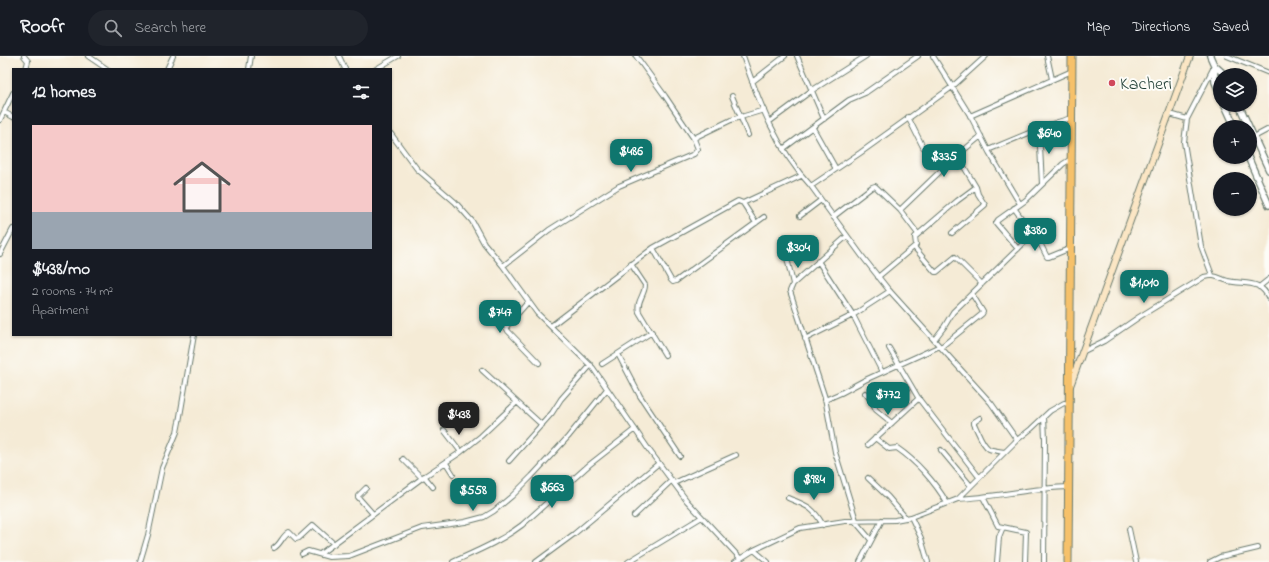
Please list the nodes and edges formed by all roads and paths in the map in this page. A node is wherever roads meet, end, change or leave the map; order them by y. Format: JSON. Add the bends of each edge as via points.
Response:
{"nodes":[{"id":1,"x":24,"y":56,"type":"edge"},
{"id":2,"x":88,"y":56,"type":"edge"},
{"id":3,"x":173,"y":56,"type":"edge"},
{"id":4,"x":251,"y":56,"type":"edge"},
{"id":5,"x":339,"y":56,"type":"edge"},
{"id":6,"x":398,"y":56,"type":"edge"},
{"id":7,"x":636,"y":56,"type":"edge"},
{"id":8,"x":743,"y":56,"type":"edge"},
{"id":9,"x":785,"y":56,"type":"edge"},
{"id":10,"x":797,"y":56,"type":"edge"},
{"id":11,"x":866,"y":56,"type":"edge"},
{"id":12,"x":918,"y":56,"type":"edge"},
{"id":13,"x":933,"y":56,"type":"edge"},
{"id":14,"x":986,"y":56,"type":"edge"},
{"id":15,"x":1047,"y":56,"type":"edge"},
{"id":16,"x":1190,"y":56,"type":"edge"},
{"id":17,"x":1210,"y":56,"type":"edge"},
{"id":18,"x":1227,"y":56,"type":"edge"},
{"id":19,"x":1071,"y":57,"type":"edge"},
{"id":20,"x":1214,"y":66,"type":"junction"},
{"id":21,"x":26,"y":68,"type":"edge"},
{"id":22,"x":105,"y":68,"type":"edge"},
{"id":23,"x":167,"y":68,"type":"edge"},
{"id":24,"x":249,"y":68,"type":"edge"},
{"id":25,"x":345,"y":68,"type":"edge"},
{"id":26,"x":378,"y":68,"type":"edge"},
{"id":27,"x":1216,"y":68,"type":"edge"},
{"id":28,"x":1072,"y":71,"type":"junction"},
{"id":29,"x":1269,"y":72,"type":"edge"},
{"id":30,"x":1052,"y":79,"type":"junction"},
{"id":31,"x":752,"y":82,"type":"junction"},
{"id":32,"x":952,"y":87,"type":"junction"},
{"id":33,"x":812,"y":91,"type":"junction"},
{"id":34,"x":12,"y":95,"type":"edge"},
{"id":35,"x":732,"y":96,"type":"dead end"},
{"id":36,"x":764,"y":110,"type":"junction"},
{"id":37,"x":4,"y":112,"type":"junction"},
{"id":38,"x":1170,"y":114,"type":"junction"},
{"id":39,"x":12,"y":116,"type":"edge"},
{"id":40,"x":970,"y":116,"type":"junction"},
{"id":41,"x":740,"y":117,"type":"junction"},
{"id":42,"x":908,"y":117,"type":"junction"},
{"id":43,"x":1071,"y":118,"type":"junction"},
{"id":44,"x":0,"y":119,"type":"edge"},
{"id":45,"x":824,"y":119,"type":"junction"},
{"id":46,"x":1187,"y":119,"type":"junction"},
{"id":47,"x":769,"y":122,"type":"junction"},
{"id":48,"x":813,"y":128,"type":"junction"},
{"id":49,"x":1039,"y":128,"type":"junction"},
{"id":50,"x":1269,"y":129,"type":"edge"},
{"id":51,"x":392,"y":135,"type":"edge"},
{"id":52,"x":748,"y":135,"type":"dead end"},
{"id":53,"x":1257,"y":135,"type":"edge"},
{"id":54,"x":980,"y":136,"type":"junction"},
{"id":55,"x":694,"y":139,"type":"junction"},
{"id":56,"x":1257,"y":144,"type":"edge"},
{"id":57,"x":923,"y":147,"type":"dead end"},
{"id":58,"x":783,"y":149,"type":"junction"},
{"id":59,"x":988,"y":150,"type":"junction"},
{"id":60,"x":957,"y":155,"type":"junction"},
{"id":61,"x":1071,"y":159,"type":"junction"},
{"id":62,"x":1251,"y":164,"type":"edge"},
{"id":63,"x":836,"y":169,"type":"junction"},
{"id":64,"x":1269,"y":170,"type":"edge"},
{"id":65,"x":801,"y":176,"type":"junction"},
{"id":66,"x":1042,"y":184,"type":"junction"},
{"id":67,"x":811,"y":186,"type":"junction"},
{"id":68,"x":976,"y":187,"type":"junction"},
{"id":69,"x":821,"y":200,"type":"junction"},
{"id":70,"x":743,"y":203,"type":"junction"},
{"id":71,"x":1020,"y":204,"type":"junction"},
{"id":72,"x":1269,"y":205,"type":"edge"},
{"id":73,"x":1014,"y":208,"type":"junction"},
{"id":74,"x":900,"y":210,"type":"junction"},
{"id":75,"x":800,"y":216,"type":"dead end"},
{"id":76,"x":764,"y":217,"type":"dead end"},
{"id":77,"x":833,"y":217,"type":"junction"},
{"id":78,"x":756,"y":223,"type":"junction"},
{"id":79,"x":12,"y":231,"type":"edge"},
{"id":80,"x":952,"y":233,"type":"dead end"},
{"id":81,"x":918,"y":234,"type":"junction"},
{"id":82,"x":1033,"y":234,"type":"junction"},
{"id":83,"x":847,"y":236,"type":"junction"},
{"id":84,"x":914,"y":247,"type":"junction"},
{"id":85,"x":654,"y":248,"type":"junction"},
{"id":86,"x":1071,"y":248,"type":"junction"},
{"id":87,"x":1018,"y":249,"type":"junction"},
{"id":88,"x":0,"y":254,"type":"edge"},
{"id":89,"x":787,"y":258,"type":"dead end"},
{"id":90,"x":818,"y":261,"type":"junction"},
{"id":91,"x":631,"y":264,"type":"junction"},
{"id":92,"x":503,"y":266,"type":"junction"},
{"id":93,"x":1212,"y":275,"type":"junction"},
{"id":94,"x":878,"y":277,"type":"junction"},
{"id":95,"x":1269,"y":279,"type":"edge"},
{"id":96,"x":793,"y":284,"type":"junction"},
{"id":97,"x":982,"y":284,"type":"junction"},
{"id":98,"x":1259,"y":287,"type":"junction"},
{"id":99,"x":890,"y":291,"type":"junction"},
{"id":100,"x":972,"y":294,"type":"junction"},
{"id":101,"x":1269,"y":299,"type":"edge"},
{"id":102,"x":528,"y":302,"type":"junction"},
{"id":103,"x":853,"y":315,"type":"junction"},
{"id":104,"x":551,"y":326,"type":"junction"},
{"id":105,"x":652,"y":332,"type":"junction"},
{"id":106,"x":194,"y":336,"type":"edge"},
{"id":107,"x":805,"y":340,"type":"junction"},
{"id":108,"x":934,"y":340,"type":"junction"},
{"id":109,"x":940,"y":347,"type":"junction"},
{"id":110,"x":889,"y":348,"type":"dead end"},
{"id":111,"x":1084,"y":351,"type":"junction"},
{"id":112,"x":618,"y":354,"type":"junction"},
{"id":113,"x":665,"y":355,"type":"dead end"},
{"id":114,"x":539,"y":363,"type":"dead end"},
{"id":115,"x":602,"y":364,"type":"dead end"},
{"id":116,"x":590,"y":365,"type":"junction"},
{"id":117,"x":899,"y":365,"type":"junction"},
{"id":118,"x":482,"y":370,"type":"dead end"},
{"id":119,"x":882,"y":372,"type":"junction"},
{"id":120,"x":1070,"y":387,"type":"junction"},
{"id":121,"x":607,"y":389,"type":"junction"},
{"id":122,"x":865,"y":392,"type":"dead end"},
{"id":123,"x":919,"y":398,"type":"junction"},
{"id":124,"x":825,"y":400,"type":"junction"},
{"id":125,"x":517,"y":402,"type":"junction"},
{"id":126,"x":1070,"y":404,"type":"junction"},
{"id":127,"x":1044,"y":417,"type":"junction"},
{"id":128,"x":980,"y":418,"type":"dead end"},
{"id":129,"x":892,"y":423,"type":"junction"},
{"id":130,"x":542,"y":425,"type":"junction"},
{"id":131,"x":635,"y":429,"type":"junction"},
{"id":132,"x":444,"y":430,"type":"dead end"},
{"id":133,"x":875,"y":438,"type":"junction"},
{"id":134,"x":1017,"y":440,"type":"junction"},
{"id":135,"x":868,"y":445,"type":"dead end"},
{"id":136,"x":941,"y":450,"type":"dead end"},
{"id":137,"x":461,"y":452,"type":"junction"},
{"id":138,"x":1005,"y":452,"type":"junction"},
{"id":139,"x":736,"y":455,"type":"dead end"},
{"id":140,"x":680,"y":456,"type":"dead end"},
{"id":141,"x":403,"y":459,"type":"dead end"},
{"id":142,"x":509,"y":461,"type":"dead end"},
{"id":143,"x":446,"y":463,"type":"junction"},
{"id":144,"x":659,"y":463,"type":"junction"},
{"id":145,"x":453,"y":474,"type":"dead end"},
{"id":146,"x":423,"y":477,"type":"junction"},
{"id":147,"x":979,"y":477,"type":"junction"},
{"id":148,"x":868,"y":478,"type":"dead end"},
{"id":149,"x":673,"y":482,"type":"junction"},
{"id":150,"x":971,"y":486,"type":"junction"},
{"id":151,"x":433,"y":487,"type":"dead end"},
{"id":152,"x":1069,"y":487,"type":"junction"},
{"id":153,"x":366,"y":488,"type":"dead end"},
{"id":154,"x":1044,"y":488,"type":"junction"},
{"id":155,"x":983,"y":497,"type":"junction"},
{"id":156,"x":788,"y":498,"type":"dead end"},
{"id":157,"x":958,"y":499,"type":"junction"},
{"id":158,"x":947,"y":503,"type":"junction"},
{"id":159,"x":373,"y":514,"type":"junction"},
{"id":160,"x":634,"y":516,"type":"dead end"},
{"id":161,"x":702,"y":517,"type":"junction"},
{"id":162,"x":908,"y":517,"type":"junction"},
{"id":163,"x":855,"y":520,"type":"junction"},
{"id":164,"x":882,"y":520,"type":"junction"},
{"id":165,"x":823,"y":524,"type":"junction"},
{"id":166,"x":1003,"y":527,"type":"junction"},
{"id":167,"x":1129,"y":529,"type":"dead end"},
{"id":168,"x":871,"y":540,"type":"junction"},
{"id":169,"x":334,"y":544,"type":"junction"},
{"id":170,"x":274,"y":548,"type":"dead end"},
{"id":171,"x":1258,"y":548,"type":"dead end"},
{"id":172,"x":754,"y":550,"type":"junction"},
{"id":173,"x":302,"y":554,"type":"dead end"},
{"id":174,"x":320,"y":554,"type":"junction"},
{"id":175,"x":740,"y":558,"type":"junction"},
{"id":176,"x":140,"y":562,"type":"edge"},
{"id":177,"x":453,"y":562,"type":"edge"},
{"id":178,"x":536,"y":562,"type":"edge"},
{"id":179,"x":628,"y":562,"type":"edge"},
{"id":180,"x":735,"y":562,"type":"edge"},
{"id":181,"x":768,"y":562,"type":"edge"},
{"id":182,"x":860,"y":562,"type":"edge"},
{"id":183,"x":928,"y":562,"type":"edge"},
{"id":184,"x":997,"y":562,"type":"edge"},
{"id":185,"x":1025,"y":562,"type":"edge"},
{"id":186,"x":1044,"y":562,"type":"edge"},
{"id":187,"x":1068,"y":562,"type":"edge"},
{"id":188,"x":1136,"y":562,"type":"edge"},
{"id":189,"x":1212,"y":562,"type":"edge"}],
"edges":[{"from":1,"to":21,"type":"street","via":[[28,61]]},
{"from":2,"to":22,"type":"street"},
{"from":3,"to":23,"type":"street"},
{"from":4,"to":24,"type":"street"},
{"from":5,"to":25,"type":"street"},
{"from":6,"to":26,"type":"street"},
{"from":7,"to":55,"type":"street"},
{"from":8,"to":31,"type":"street"},
{"from":9,"to":31,"type":"street"},
{"from":10,"to":33,"type":"street"},
{"from":11,"to":33,"type":"street"},
{"from":12,"to":45,"type":"street"},
{"from":13,"to":32,"type":"street"},
{"from":14,"to":32,"type":"street"},
{"from":15,"to":30,"type":"street"},
{"from":16,"to":38,"type":"main road"},
{"from":17,"to":20,"type":"street"},
{"from":18,"to":29,"type":"street"},
{"from":19,"to":28,"type":"main road"},
{"from":20,"to":27,"type":"street"},
{"from":20,"to":46,"type":"street"},
{"from":28,"to":30,"type":"street"},
{"from":28,"to":43,"type":"main road"},
{"from":30,"to":40,"type":"street"},
{"from":31,"to":36,"type":"street"},
{"from":32,"to":40,"type":"street"},
{"from":32,"to":42,"type":"street"},
{"from":33,"to":45,"type":"street"},
{"from":33,"to":47,"type":"street"},
{"from":34,"to":37,"type":"street"},
{"from":35,"to":41,"type":"street"},
{"from":36,"to":41,"type":"street"},
{"from":36,"to":47,"type":"street"},
{"from":37,"to":39,"type":"street"},
{"from":37,"to":44,"type":"street"},
{"from":38,"to":46,"type":"street"},
{"from":38,"to":111,"type":"main road"},
{"from":40,"to":54,"type":"street"},
{"from":41,"to":52,"type":"street"},
{"from":41,"to":55,"type":"street"},
{"from":42,"to":57,"type":"street"},
{"from":42,"to":63,"type":"street"},
{"from":43,"to":49,"type":"street"},
{"from":43,"to":61,"type":"main road"},
{"from":45,"to":48,"type":"street"},
{"from":46,"to":93,"type":"street","via":[[1184,142],[1201,246]]},
{"from":47,"to":58,"type":"street"},
{"from":48,"to":58,"type":"street"},
{"from":48,"to":63,"type":"street"},
{"from":49,"to":59,"type":"street"},
{"from":49,"to":66,"type":"street"},
{"from":50,"to":53,"type":"street"},
{"from":51,"to":92,"type":"street","via":[[417,169],[465,212],[476,226],[484,243]]},
{"from":54,"to":59,"type":"street"},
{"from":54,"to":60,"type":"street"},
{"from":55,"to":92,"type":"street","via":[[698,149],[694,154],[619,186],[549,230]]},
{"from":56,"to":64,"type":"street"},
{"from":58,"to":65,"type":"street"},
{"from":59,"to":71,"type":"street"},
{"from":60,"to":68,"type":"street"},
{"from":60,"to":74,"type":"street"},
{"from":61,"to":66,"type":"street"},
{"from":61,"to":86,"type":"main road"},
{"from":62,"to":72,"type":"street"},
{"from":63,"to":67,"type":"street"},
{"from":65,"to":67,"type":"street"},
{"from":65,"to":70,"type":"street"},
{"from":66,"to":71,"type":"street"},
{"from":67,"to":69,"type":"street"},
{"from":68,"to":80,"type":"street","via":[[985,205]]},
{"from":68,"to":81,"type":"street"},
{"from":69,"to":75,"type":"street"},
{"from":69,"to":77,"type":"street"},
{"from":70,"to":78,"type":"street"},
{"from":70,"to":85,"type":"street","via":[[738,201]]},
{"from":71,"to":73,"type":"street"},
{"from":73,"to":82,"type":"street"},
{"from":73,"to":87,"type":"street","via":[[996,222]]},
{"from":74,"to":77,"type":"street","via":[[875,186]]},
{"from":74,"to":81,"type":"street"},
{"from":76,"to":78,"type":"street"},
{"from":77,"to":83,"type":"street"},
{"from":78,"to":85,"type":"street","via":[[673,282]]},
{"from":79,"to":88,"type":"street"},
{"from":81,"to":84,"type":"street"},
{"from":82,"to":86,"type":"street","via":[[1047,257]]},
{"from":82,"to":87,"type":"street"},
{"from":83,"to":90,"type":"street"},
{"from":83,"to":94,"type":"street"},
{"from":84,"to":94,"type":"street"},
{"from":84,"to":97,"type":"street","via":[[935,272],[955,257]]},
{"from":85,"to":91,"type":"street"},
{"from":86,"to":120,"type":"main road"},
{"from":87,"to":97,"type":"street"},
{"from":89,"to":96,"type":"street"},
{"from":90,"to":96,"type":"street"},
{"from":90,"to":103,"type":"street"},
{"from":91,"to":104,"type":"street"},
{"from":91,"to":105,"type":"street","via":[[645,285],[638,308]]},
{"from":92,"to":102,"type":"street"},
{"from":93,"to":98,"type":"street","via":[[1229,281],[1252,283]]},
{"from":93,"to":111,"type":"street","via":[[1204,277]]},
{"from":94,"to":99,"type":"street"},
{"from":95,"to":98,"type":"street"},
{"from":96,"to":107,"type":"street","via":[[790,291]]},
{"from":97,"to":100,"type":"street"},
{"from":98,"to":101,"type":"street","via":[[1266,291]]},
{"from":99,"to":103,"type":"street"},
{"from":99,"to":108,"type":"street"},
{"from":100,"to":108,"type":"street","via":[[953,312]]},
{"from":100,"to":109,"type":"street","via":[[982,314]]},
{"from":102,"to":104,"type":"street"},
{"from":102,"to":114,"type":"street","via":[[506,327]]},
{"from":103,"to":107,"type":"street"},
{"from":103,"to":119,"type":"street"},
{"from":104,"to":116,"type":"street"},
{"from":105,"to":112,"type":"street"},
{"from":105,"to":113,"type":"street"},
{"from":106,"to":176,"type":"street","via":[[177,432],[162,468]]},
{"from":107,"to":124,"type":"street"},
{"from":108,"to":109,"type":"street"},
{"from":109,"to":117,"type":"street"},
{"from":109,"to":134,"type":"street","via":[[991,403]]},
{"from":110,"to":117,"type":"street"},
{"from":111,"to":120,"type":"main road"},
{"from":112,"to":115,"type":"street"},
{"from":112,"to":140,"type":"street","via":[[640,396]]},
{"from":116,"to":121,"type":"street"},
{"from":116,"to":130,"type":"street"},
{"from":117,"to":119,"type":"street"},
{"from":117,"to":123,"type":"street"},
{"from":118,"to":125,"type":"street"},
{"from":119,"to":124,"type":"street"},
{"from":120,"to":126,"type":"main road"},
{"from":121,"to":131,"type":"street"},
{"from":121,"to":174,"type":"street","via":[[532,476],[512,496],[484,517],[422,528],[350,556],[329,557]]},
{"from":122,"to":129,"type":"street","via":[[876,410]]},
{"from":123,"to":129,"type":"street"},
{"from":123,"to":147,"type":"street"},
{"from":124,"to":163,"type":"street","via":[[835,452]]},
{"from":125,"to":130,"type":"street"},
{"from":125,"to":137,"type":"street"},
{"from":126,"to":127,"type":"street","via":[[1064,402]]},
{"from":126,"to":152,"type":"main road"},
{"from":127,"to":134,"type":"street"},
{"from":127,"to":154,"type":"street"},
{"from":128,"to":138,"type":"street","via":[[974,424],[987,447]]},
{"from":129,"to":133,"type":"street"},
{"from":130,"to":142,"type":"street"},
{"from":131,"to":144,"type":"street"},
{"from":131,"to":177,"type":"street","via":[[593,461],[522,525],[492,544]]},
{"from":132,"to":137,"type":"street"},
{"from":133,"to":135,"type":"street"},
{"from":133,"to":158,"type":"street","via":[[889,449],[898,448],[916,463]]},
{"from":134,"to":138,"type":"street"},
{"from":136,"to":150,"type":"street"},
{"from":137,"to":143,"type":"street"},
{"from":138,"to":147,"type":"street"},
{"from":139,"to":149,"type":"street"},
{"from":141,"to":146,"type":"street"},
{"from":143,"to":145,"type":"street"},
{"from":143,"to":146,"type":"street"},
{"from":144,"to":149,"type":"street"},
{"from":144,"to":178,"type":"street","via":[[574,534]]},
{"from":146,"to":151,"type":"street"},
{"from":146,"to":159,"type":"street"},
{"from":147,"to":150,"type":"street"},
{"from":148,"to":162,"type":"street"},
{"from":149,"to":160,"type":"street"},
{"from":149,"to":161,"type":"street"},
{"from":150,"to":157,"type":"street"},
{"from":152,"to":154,"type":"street"},
{"from":152,"to":187,"type":"main road"},
{"from":153,"to":159,"type":"street","via":[[358,497]]},
{"from":154,"to":155,"type":"street"},
{"from":154,"to":186,"type":"street"},
{"from":155,"to":157,"type":"street"},
{"from":155,"to":166,"type":"street","via":[[995,522]]},
{"from":156,"to":165,"type":"street","via":[[815,511]]},
{"from":157,"to":158,"type":"street"},
{"from":158,"to":162,"type":"street"},
{"from":159,"to":169,"type":"street"},
{"from":161,"to":175,"type":"street"},
{"from":161,"to":179,"type":"street"},
{"from":162,"to":164,"type":"street"},
{"from":162,"to":183,"type":"street","via":[[921,538]]},
{"from":163,"to":164,"type":"street"},
{"from":163,"to":165,"type":"street"},
{"from":163,"to":168,"type":"street"},
{"from":164,"to":168,"type":"street"},
{"from":165,"to":172,"type":"street","via":[[800,528]]},
{"from":166,"to":184,"type":"street","via":[[999,538]]},
{"from":166,"to":185,"type":"street","via":[[1026,532]]},
{"from":167,"to":188,"type":"street"},
{"from":168,"to":182,"type":"street"},
{"from":169,"to":170,"type":"street","via":[[313,525],[299,538],[296,539],[291,533],[286,534],[279,546]]},
{"from":169,"to":174,"type":"street"},
{"from":171,"to":189,"type":"street","via":[[1220,557]]},
{"from":172,"to":175,"type":"street"},
{"from":172,"to":181,"type":"street"},
{"from":173,"to":174,"type":"street","via":[[308,551]]},
{"from":175,"to":180,"type":"street"}]}
